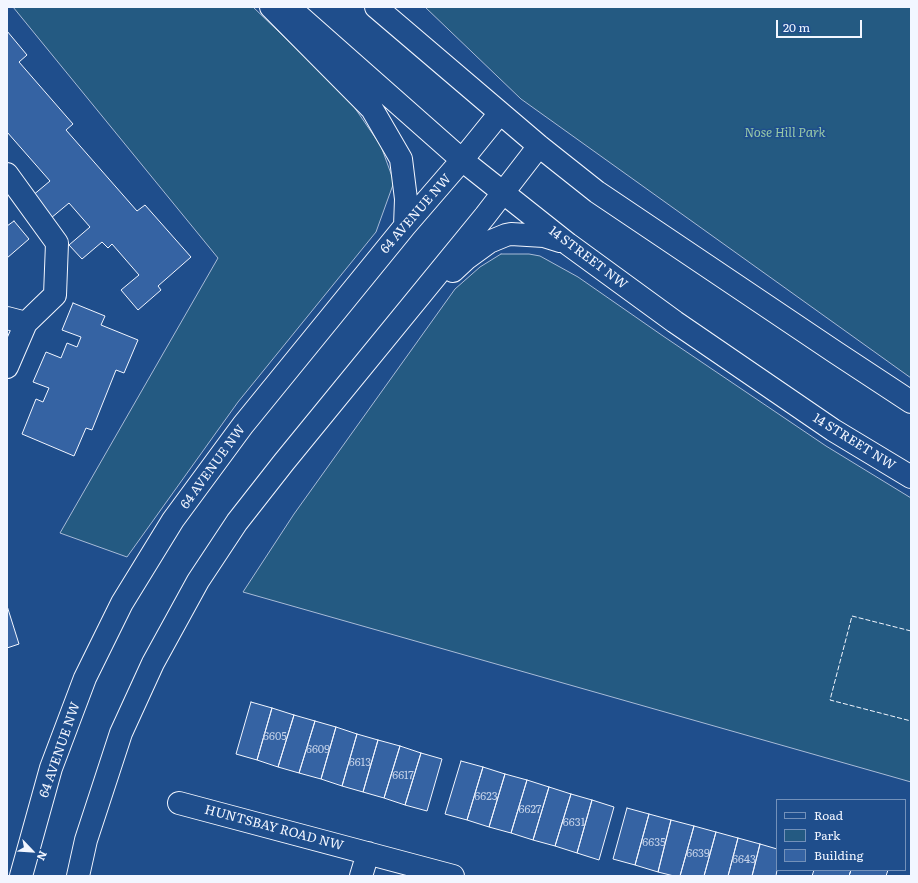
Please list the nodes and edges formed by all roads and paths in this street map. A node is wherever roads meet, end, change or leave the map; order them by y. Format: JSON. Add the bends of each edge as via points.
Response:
{"nodes":[{"id":1,"x":271,"y":7,"type":"edge"},
{"id":2,"x":289,"y":7,"type":"edge"},
{"id":3,"x":376,"y":7,"type":"edge"},
{"id":4,"x":500,"y":113,"type":"junction"},
{"id":5,"x":539,"y":146,"type":"junction"},
{"id":6,"x":462,"y":160,"type":"junction"},
{"id":7,"x":7,"y":174,"type":"edge"},
{"id":8,"x":502,"y":192,"type":"junction"},
{"id":9,"x":404,"y":226,"type":"junction"},
{"id":10,"x":568,"y":244,"type":"junction"},
{"id":11,"x":16,"y":320,"type":"edge"},
{"id":12,"x":399,"y":321,"type":"junction"},
{"id":13,"x":7,"y":367,"type":"edge"},
{"id":14,"x":911,"y":402,"type":"edge"},
{"id":15,"x":911,"y":477,"type":"edge"},
{"id":16,"x":179,"y":803,"type":"dead end"},
{"id":17,"x":368,"y":853,"type":"junction"},
{"id":18,"x":21,"y":876,"type":"edge"},
{"id":19,"x":78,"y":876,"type":"edge"},
{"id":20,"x":361,"y":876,"type":"edge"},
{"id":21,"x":453,"y":876,"type":"edge"}],
"edges":[{"from":1,"to":9,"type":"main road","via":[[372,109],[401,159],[406,199]]},
{"from":2,"to":6,"type":"main road","name":"14 STREET NW"},
{"from":3,"to":4,"type":"main road"},
{"from":4,"to":5,"type":"main road"},
{"from":4,"to":6,"type":"main road","name":"64 AVENUE NW"},
{"from":5,"to":8,"type":"main road"},
{"from":5,"to":14,"type":"main road","via":[[597,192]]},
{"from":6,"to":8,"type":"main road","name":"14 STREET NW"},
{"from":6,"to":9,"type":"main road","name":"64 AVENUE NW"},
{"from":7,"to":11,"type":"main road","via":[[57,243],[55,294]]},
{"from":8,"to":10,"type":"main road","name":"14 STREET NW"},
{"from":8,"to":12,"type":"main road"},
{"from":9,"to":18,"type":"main road","name":"64 AVENUE NW","via":[[243,425],[173,520],[122,603],[85,678],[51,768]]},
{"from":10,"to":12,"type":"main road","via":[[544,236],[511,234],[489,242],[467,258]]},
{"from":10,"to":15,"type":"main road","name":"14 STREET NW","via":[[675,322],[833,430]]},
{"from":11,"to":13,"type":"main road"},
{"from":12,"to":19,"type":"main road","via":[[237,522],[198,581],[153,663],[122,734],[86,840]]},
{"from":16,"to":17,"type":"main road","name":"HUNTSBAY ROAD NW"},
{"from":17,"to":20,"type":"main road"},
{"from":17,"to":21,"type":"main road","name":"HUNTSBAY ROAD NW"}]}
